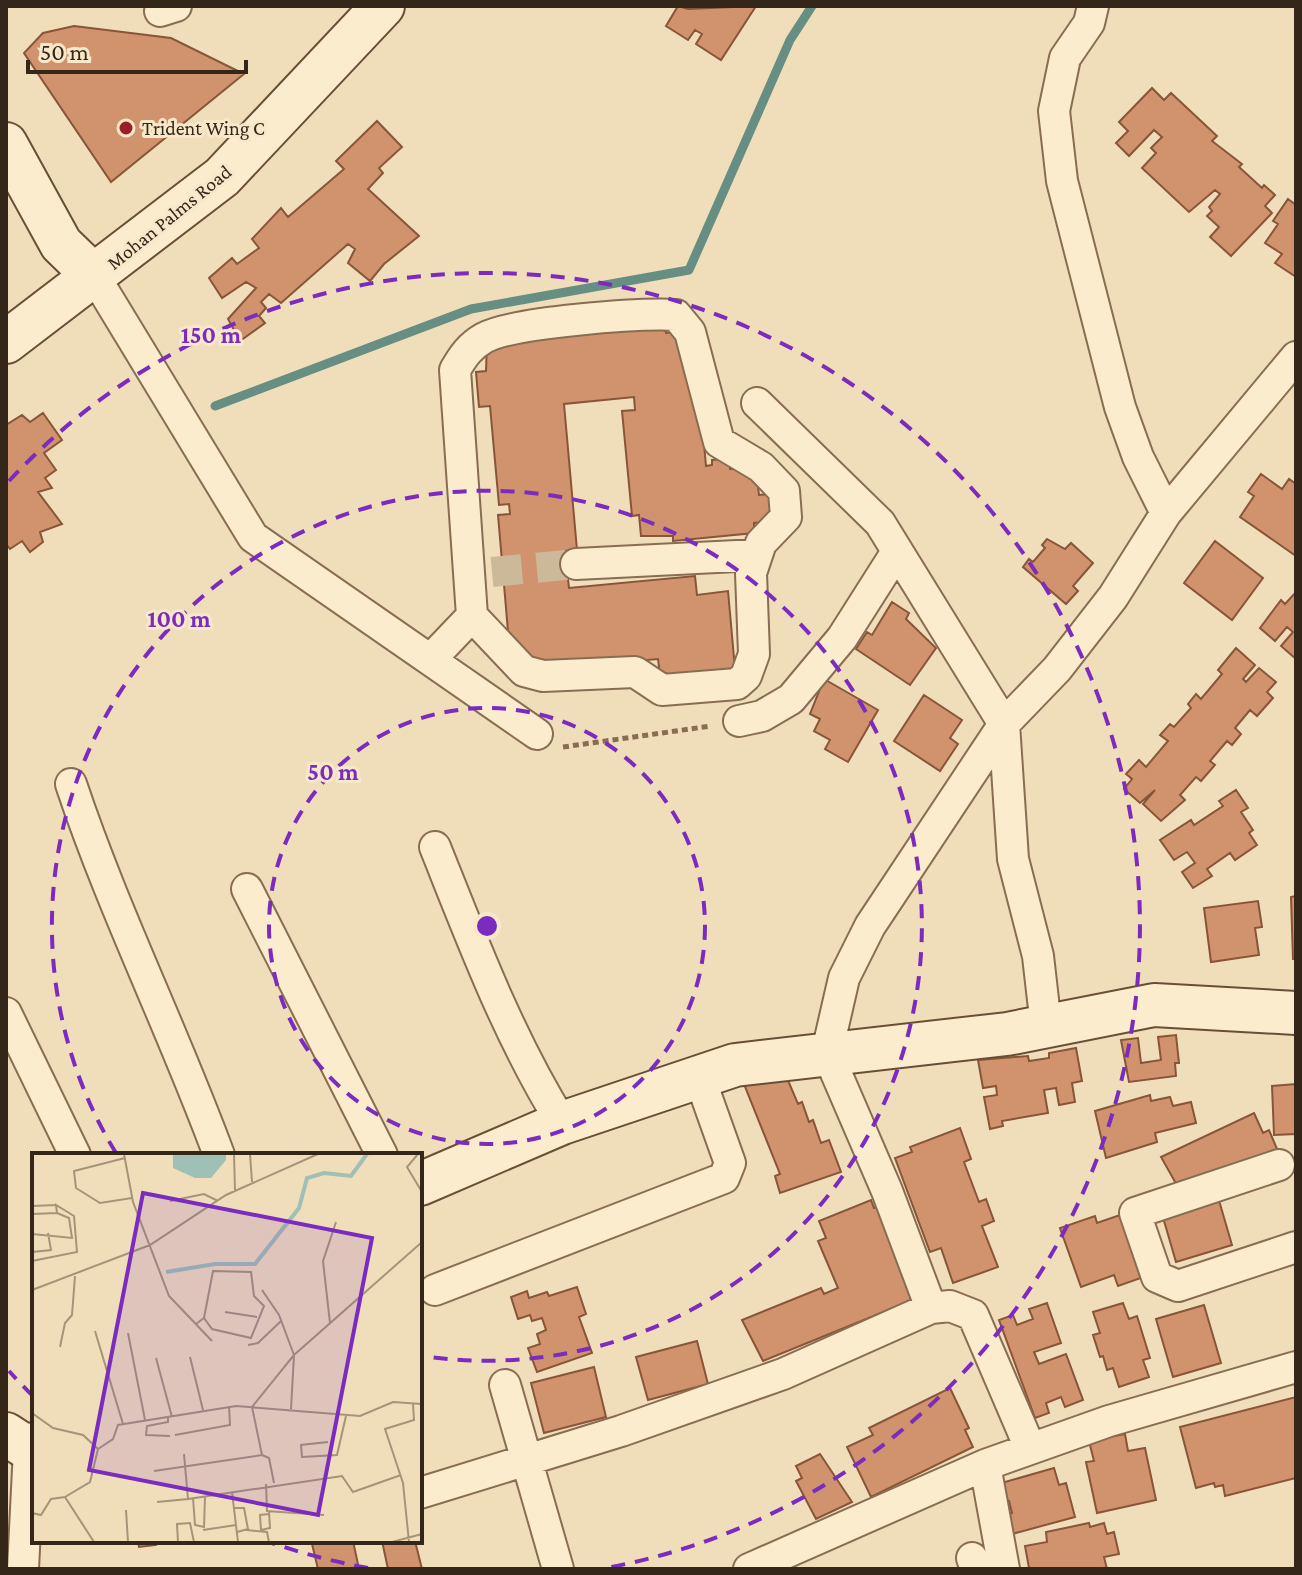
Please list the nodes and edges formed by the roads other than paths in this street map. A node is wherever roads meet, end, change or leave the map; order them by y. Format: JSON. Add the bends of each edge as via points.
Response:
{"nodes":[{"id":1,"x":383,"y":6,"type":"edge"},
{"id":2,"x":1093,"y":6,"type":"edge"},
{"id":3,"x":6,"y":144,"type":"edge"},
{"id":4,"x":95,"y":277,"type":"junction"},
{"id":5,"x":6,"y":342,"type":"edge"},
{"id":6,"x":1296,"y":357,"type":"edge"},
{"id":7,"x":757,"y":403,"type":"dead end"},
{"id":8,"x":1166,"y":513,"type":"junction"},
{"id":9,"x":896,"y":553,"type":"junction"},
{"id":10,"x":757,"y":555,"type":"junction"},
{"id":11,"x":576,"y":564,"type":"tunnel mouth"},
{"id":12,"x":472,"y":616,"type":"junction"},
{"id":13,"x":430,"y":660,"type":"junction"},
{"id":14,"x":739,"y":721,"type":"road end"},
{"id":15,"x":1004,"y":724,"type":"junction"},
{"id":16,"x":537,"y":734,"type":"road end"},
{"id":17,"x":71,"y":784,"type":"dead end"},
{"id":18,"x":435,"y":847,"type":"dead end"},
{"id":19,"x":247,"y":889,"type":"dead end"},
{"id":20,"x":6,"y":1013,"type":"edge"},
{"id":21,"x":1296,"y":1013,"type":"edge"},
{"id":22,"x":1046,"y":1026,"type":"junction"},
{"id":23,"x":827,"y":1052,"type":"junction"},
{"id":24,"x":699,"y":1076,"type":"junction"},
{"id":25,"x":562,"y":1123,"type":"junction"},
{"id":26,"x":74,"y":1153,"type":"edge"},
{"id":27,"x":218,"y":1153,"type":"edge"},
{"id":28,"x":381,"y":1153,"type":"edge"},
{"id":29,"x":1279,"y":1165,"type":"dead end"},
{"id":30,"x":422,"y":1183,"type":"edge"},
{"id":31,"x":1296,"y":1247,"type":"edge"},
{"id":32,"x":435,"y":1290,"type":"dead end"},
{"id":33,"x":931,"y":1308,"type":"junction"},
{"id":34,"x":1296,"y":1367,"type":"edge"},
{"id":35,"x":505,"y":1385,"type":"dead end"},
{"id":36,"x":23,"y":1442,"type":"edge"},
{"id":37,"x":1030,"y":1448,"type":"junction"},
{"id":38,"x":528,"y":1460,"type":"junction"},
{"id":39,"x":985,"y":1465,"type":"junction"},
{"id":40,"x":422,"y":1492,"type":"edge"},
{"id":41,"x":813,"y":1556,"type":"edge"},
{"id":42,"x":23,"y":1569,"type":"edge"},
{"id":43,"x":558,"y":1569,"type":"edge"},
{"id":44,"x":749,"y":1569,"type":"edge"},
{"id":45,"x":1004,"y":1569,"type":"edge"}],
"edges":[{"from":1,"to":4,"type":"street","name":"Mohan Palms Road","via":[[222,177]]},
{"from":2,"to":8,"type":"street","via":[[1089,23],[1065,58],[1054,111],[1062,181],[1120,407]]},
{"from":3,"to":4,"type":"street","via":[[61,244]]},
{"from":4,"to":5,"type":"street","name":"Mohan Palms Road"},
{"from":4,"to":13,"type":"street","via":[[253,537]]},
{"from":6,"to":8,"type":"street"},
{"from":7,"to":9,"type":"street","via":[[880,523]]},
{"from":8,"to":15,"type":"street","via":[[1057,669]]},
{"from":9,"to":14,"type":"street","via":[[842,638],[791,699],[762,716]]},
{"from":9,"to":15,"type":"street"},
{"from":10,"to":11,"type":"street"},
{"from":10,"to":12,"type":"street","via":[[751,573],[754,654],[746,676],[724,688],[662,690],[635,672],[543,676],[524,671]]},
{"from":10,"to":12,"type":"street","via":[[761,543],[786,517],[784,491],[761,467],[719,442],[690,332],[676,315],[646,313],[503,331],[467,350],[455,370],[480,573]]},
{"from":12,"to":13,"type":"street"},
{"from":13,"to":16,"type":"street"},
{"from":15,"to":22,"type":"street","via":[[1013,859],[1038,956]]},
{"from":15,"to":23,"type":"street","via":[[870,926],[844,978]]},
{"from":17,"to":27,"type":"street","via":[[95,856]]},
{"from":18,"to":25,"type":"street","via":[[501,1011]]},
{"from":19,"to":28,"type":"street"},
{"from":20,"to":26,"type":"street"},
{"from":21,"to":22,"type":"street","via":[[1154,1005]]},
{"from":22,"to":23,"type":"street"},
{"from":23,"to":24,"type":"street","via":[[735,1065]]},
{"from":23,"to":33,"type":"street"},
{"from":24,"to":25,"type":"street"},
{"from":24,"to":32,"type":"street","via":[[730,1163],[724,1178]]},
{"from":25,"to":30,"type":"street"},
{"from":29,"to":31,"type":"street","via":[[1135,1213],[1157,1277],[1178,1286]]},
{"from":33,"to":37,"type":"street","via":[[950,1306],[973,1315]]},
{"from":33,"to":38,"type":"street","via":[[783,1374]]},
{"from":34,"to":37,"type":"street"},
{"from":35,"to":38,"type":"street"},
{"from":36,"to":42,"type":"street"},
{"from":37,"to":39,"type":"street"},
{"from":38,"to":40,"type":"street"},
{"from":38,"to":43,"type":"street"},
{"from":39,"to":41,"type":"street"},
{"from":39,"to":45,"type":"street"},
{"from":41,"to":44,"type":"street"}]}
